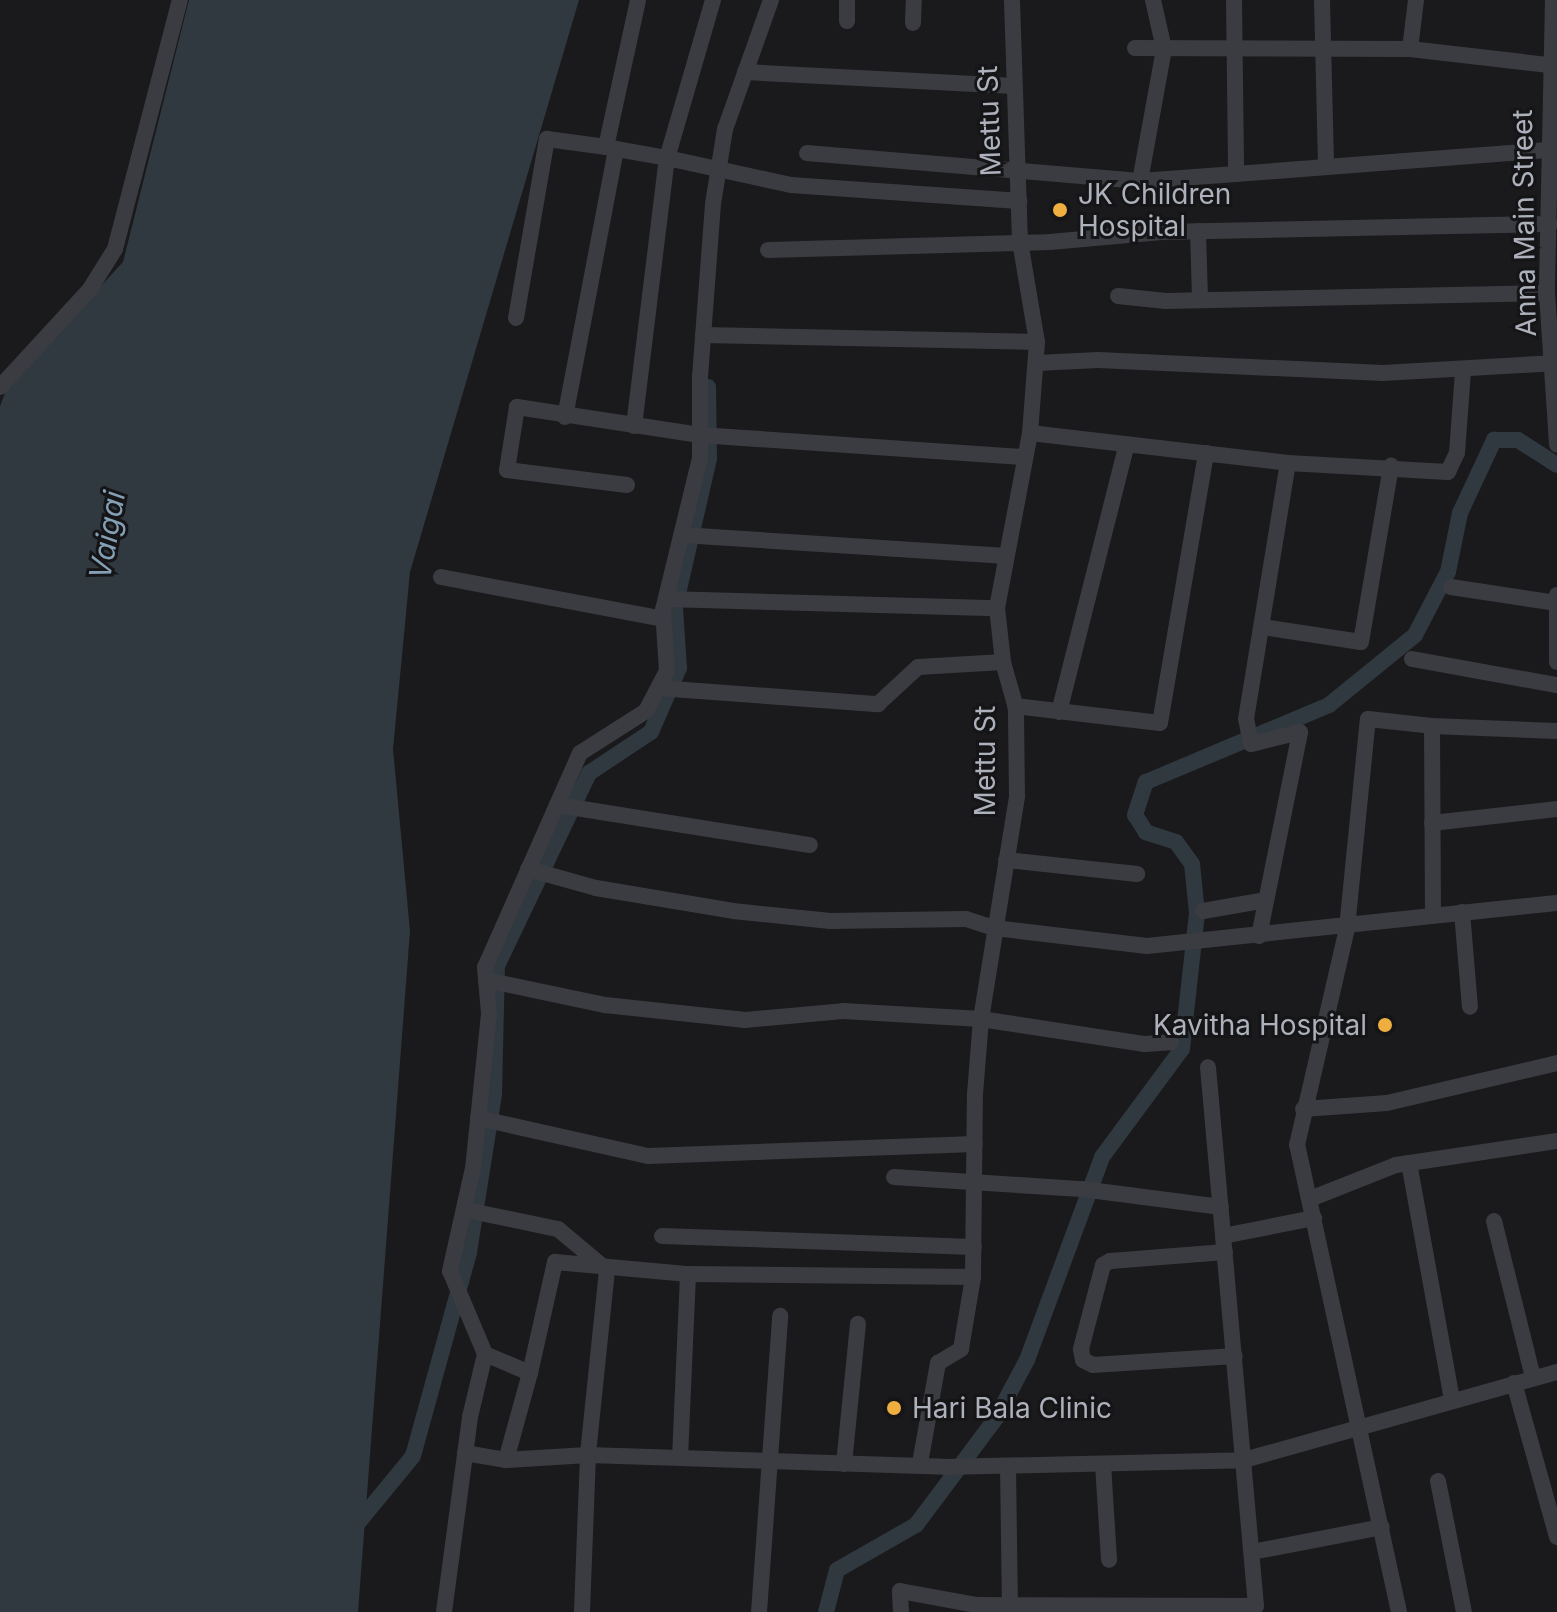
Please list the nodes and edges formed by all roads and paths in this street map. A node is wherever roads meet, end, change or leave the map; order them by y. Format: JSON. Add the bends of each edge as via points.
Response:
{"nodes":[{"id":1,"x":180,"y":0,"type":"edge"},
{"id":2,"x":638,"y":0,"type":"edge"},
{"id":3,"x":713,"y":0,"type":"edge"},
{"id":4,"x":771,"y":0,"type":"edge"},
{"id":5,"x":847,"y":0,"type":"edge"},
{"id":6,"x":914,"y":0,"type":"edge"},
{"id":7,"x":1012,"y":0,"type":"edge"},
{"id":8,"x":1153,"y":0,"type":"edge"},
{"id":9,"x":1234,"y":0,"type":"edge"},
{"id":10,"x":1322,"y":0,"type":"edge"},
{"id":11,"x":1416,"y":0,"type":"edge"},
{"id":12,"x":1553,"y":0,"type":"edge"},
{"id":13,"x":847,"y":21,"type":"dead end"},
{"id":14,"x":913,"y":23,"type":"dead end"},
{"id":15,"x":1321,"y":47,"type":"junction"},
{"id":16,"x":1135,"y":48,"type":"dead end"},
{"id":17,"x":1234,"y":48,"type":"junction"},
{"id":18,"x":1164,"y":49,"type":"junction"},
{"id":19,"x":1410,"y":49,"type":"junction"},
{"id":20,"x":1553,"y":66,"type":"edge"},
{"id":21,"x":750,"y":72,"type":"junction"},
{"id":22,"x":1014,"y":86,"type":"junction"},
{"id":23,"x":611,"y":148,"type":"junction"},
{"id":24,"x":1548,"y":150,"type":"junction"},
{"id":25,"x":807,"y":153,"type":"dead end"},
{"id":26,"x":667,"y":158,"type":"junction"},
{"id":27,"x":1326,"y":166,"type":"junction"},
{"id":28,"x":1017,"y":172,"type":"junction"},
{"id":29,"x":723,"y":173,"type":"junction"},
{"id":30,"x":1236,"y":174,"type":"junction"},
{"id":31,"x":1140,"y":181,"type":"junction"},
{"id":32,"x":1019,"y":201,"type":"junction"},
{"id":33,"x":1550,"y":224,"type":"junction"},
{"id":34,"x":1198,"y":231,"type":"junction"},
{"id":35,"x":1020,"y":242,"type":"junction"},
{"id":36,"x":768,"y":250,"type":"dead end"},
{"id":37,"x":1553,"y":259,"type":"edge"},
{"id":38,"x":1547,"y":293,"type":"junction"},
{"id":39,"x":1118,"y":296,"type":"dead end"},
{"id":40,"x":1200,"y":299,"type":"junction"},
{"id":41,"x":516,"y":318,"type":"dead end"},
{"id":42,"x":708,"y":335,"type":"junction"},
{"id":43,"x":1037,"y":342,"type":"junction"},
{"id":44,"x":1037,"y":363,"type":"junction"},
{"id":45,"x":1555,"y":363,"type":"edge"},
{"id":46,"x":1463,"y":372,"type":"junction"},
{"id":47,"x":0,"y":387,"type":"edge"},
{"id":48,"x":565,"y":417,"type":"junction"},
{"id":49,"x":634,"y":426,"type":"junction"},
{"id":50,"x":1030,"y":433,"type":"junction"},
{"id":51,"x":706,"y":436,"type":"junction"},
{"id":52,"x":1127,"y":444,"type":"junction"},
{"id":53,"x":1557,"y":445,"type":"edge"},
{"id":54,"x":1206,"y":453,"type":"junction"},
{"id":55,"x":1024,"y":457,"type":"junction"},
{"id":56,"x":1288,"y":463,"type":"junction"},
{"id":57,"x":1391,"y":466,"type":"junction"},
{"id":58,"x":627,"y":485,"type":"dead end"},
{"id":59,"x":688,"y":536,"type":"junction"},
{"id":60,"x":1006,"y":556,"type":"junction"},
{"id":61,"x":441,"y":577,"type":"dead end"},
{"id":62,"x":1451,"y":587,"type":"dead end"},
{"id":63,"x":1557,"y":594,"type":"edge"},
{"id":64,"x":673,"y":599,"type":"junction"},
{"id":65,"x":1557,"y":603,"type":"edge"},
{"id":66,"x":997,"y":608,"type":"junction"},
{"id":67,"x":663,"y":619,"type":"junction"},
{"id":68,"x":1263,"y":627,"type":"junction"},
{"id":69,"x":1412,"y":659,"type":"dead end"},
{"id":70,"x":1003,"y":662,"type":"junction"},
{"id":71,"x":1557,"y":662,"type":"edge"},
{"id":72,"x":1557,"y":685,"type":"edge"},
{"id":73,"x":666,"y":688,"type":"junction"},
{"id":74,"x":1015,"y":706,"type":"junction"},
{"id":75,"x":1059,"y":712,"type":"junction"},
{"id":76,"x":1432,"y":726,"type":"junction"},
{"id":77,"x":1557,"y":731,"type":"edge"},
{"id":78,"x":568,"y":806,"type":"junction"},
{"id":79,"x":1557,"y":809,"type":"edge"},
{"id":80,"x":1432,"y":823,"type":"junction"},
{"id":81,"x":810,"y":845,"type":"dead end"},
{"id":82,"x":1006,"y":860,"type":"junction"},
{"id":83,"x":537,"y":872,"type":"junction"},
{"id":84,"x":1137,"y":874,"type":"dead end"},
{"id":85,"x":1266,"y":900,"type":"junction"},
{"id":86,"x":1557,"y":903,"type":"edge"},
{"id":87,"x":1203,"y":911,"type":"dead end"},
{"id":88,"x":1462,"y":912,"type":"junction"},
{"id":89,"x":1433,"y":915,"type":"junction"},
{"id":90,"x":994,"y":928,"type":"junction"},
{"id":91,"x":1347,"y":928,"type":"junction"},
{"id":92,"x":1259,"y":936,"type":"junction"},
{"id":93,"x":493,"y":982,"type":"junction"},
{"id":94,"x":1470,"y":1007,"type":"dead end"},
{"id":95,"x":981,"y":1019,"type":"junction"},
{"id":96,"x":1171,"y":1042,"type":"dead end"},
{"id":97,"x":1557,"y":1063,"type":"edge"},
{"id":98,"x":1208,"y":1067,"type":"dead end"},
{"id":99,"x":1303,"y":1109,"type":"junction"},
{"id":100,"x":486,"y":1120,"type":"junction"},
{"id":101,"x":1557,"y":1141,"type":"edge"},
{"id":102,"x":975,"y":1144,"type":"junction"},
{"id":103,"x":1409,"y":1163,"type":"junction"},
{"id":104,"x":894,"y":1177,"type":"dead end"},
{"id":105,"x":976,"y":1185,"type":"junction"},
{"id":106,"x":1310,"y":1199,"type":"junction"},
{"id":107,"x":1221,"y":1207,"type":"junction"},
{"id":108,"x":473,"y":1211,"type":"junction"},
{"id":109,"x":1314,"y":1218,"type":"junction"},
{"id":110,"x":1494,"y":1221,"type":"dead end"},
{"id":111,"x":662,"y":1236,"type":"dead end"},
{"id":112,"x":1224,"y":1244,"type":"junction"},
{"id":113,"x":974,"y":1247,"type":"junction"},
{"id":114,"x":607,"y":1270,"type":"junction"},
{"id":115,"x":688,"y":1274,"type":"junction"},
{"id":116,"x":973,"y":1277,"type":"junction"},
{"id":117,"x":780,"y":1316,"type":"dead end"},
{"id":118,"x":858,"y":1324,"type":"dead end"},
{"id":119,"x":485,"y":1354,"type":"junction"},
{"id":120,"x":1235,"y":1356,"type":"junction"},
{"id":121,"x":1557,"y":1372,"type":"edge"},
{"id":122,"x":530,"y":1373,"type":"junction"},
{"id":123,"x":1533,"y":1378,"type":"junction"},
{"id":124,"x":1514,"y":1383,"type":"junction"},
{"id":125,"x":1452,"y":1400,"type":"junction"},
{"id":126,"x":1361,"y":1424,"type":"junction"},
{"id":127,"x":465,"y":1453,"type":"junction"},
{"id":128,"x":588,"y":1455,"type":"junction"},
{"id":129,"x":680,"y":1458,"type":"junction"},
{"id":130,"x":506,"y":1460,"type":"junction"},
{"id":131,"x":1244,"y":1460,"type":"junction"},
{"id":132,"x":768,"y":1462,"type":"junction"},
{"id":133,"x":920,"y":1463,"type":"junction"},
{"id":134,"x":844,"y":1464,"type":"junction"},
{"id":135,"x":1103,"y":1464,"type":"junction"},
{"id":136,"x":1008,"y":1466,"type":"junction"},
{"id":137,"x":1438,"y":1481,"type":"dead end"},
{"id":138,"x":1382,"y":1527,"type":"junction"},
{"id":139,"x":1557,"y":1537,"type":"edge"},
{"id":140,"x":1252,"y":1552,"type":"junction"},
{"id":141,"x":1109,"y":1560,"type":"dead end"},
{"id":142,"x":1010,"y":1605,"type":"junction"},
{"id":143,"x":1256,"y":1609,"type":"edge"},
{"id":144,"x":444,"y":1612,"type":"edge"},
{"id":145,"x":582,"y":1612,"type":"edge"},
{"id":146,"x":759,"y":1612,"type":"edge"},
{"id":147,"x":901,"y":1612,"type":"edge"},
{"id":148,"x":1399,"y":1612,"type":"edge"},
{"id":149,"x":1464,"y":1612,"type":"edge"}],
"edges":[{"from":1,"to":47,"type":"street","via":[[115,249],[90,289]]},
{"from":2,"to":23,"type":"street"},
{"from":3,"to":26,"type":"street"},
{"from":4,"to":21,"type":"street"},
{"from":5,"to":13,"type":"street"},
{"from":6,"to":14,"type":"street"},
{"from":7,"to":22,"type":"street","name":"Mettu St"},
{"from":8,"to":18,"type":"street"},
{"from":9,"to":17,"type":"street"},
{"from":10,"to":15,"type":"street"},
{"from":11,"to":19,"type":"street"},
{"from":12,"to":20,"type":"street","name":"Anna Main Street"},
{"from":15,"to":17,"type":"street"},
{"from":15,"to":19,"type":"street"},
{"from":15,"to":27,"type":"street"},
{"from":16,"to":18,"type":"street"},
{"from":17,"to":18,"type":"street"},
{"from":17,"to":30,"type":"street"},
{"from":18,"to":31,"type":"street"},
{"from":19,"to":20,"type":"street"},
{"from":20,"to":24,"type":"street","name":"Anna Main Street"},
{"from":21,"to":22,"type":"street"},
{"from":21,"to":29,"type":"street","via":[[725,129]]},
{"from":22,"to":28,"type":"street","name":"Mettu St"},
{"from":23,"to":26,"type":"street"},
{"from":23,"to":41,"type":"street","via":[[547,139]]},
{"from":23,"to":48,"type":"street"},
{"from":24,"to":27,"type":"street"},
{"from":24,"to":33,"type":"street","name":"Anna Main Street"},
{"from":25,"to":28,"type":"street"},
{"from":26,"to":29,"type":"street"},
{"from":26,"to":49,"type":"street"},
{"from":27,"to":30,"type":"street"},
{"from":28,"to":31,"type":"street"},
{"from":28,"to":32,"type":"street","name":"Mettu St"},
{"from":29,"to":32,"type":"street","via":[[791,185]]},
{"from":29,"to":42,"type":"street"},
{"from":30,"to":31,"type":"street"},
{"from":32,"to":35,"type":"street","name":"Mettu St"},
{"from":33,"to":34,"type":"street"},
{"from":33,"to":37,"type":"street","name":"Anna Main Street"},
{"from":34,"to":35,"type":"street"},
{"from":34,"to":40,"type":"street"},
{"from":35,"to":36,"type":"street"},
{"from":35,"to":43,"type":"street","name":"Mettu St"},
{"from":37,"to":38,"type":"street","name":"Anna Main Street"},
{"from":38,"to":40,"type":"street"},
{"from":38,"to":45,"type":"street","name":"Anna Main Street"},
{"from":39,"to":40,"type":"street"},
{"from":42,"to":43,"type":"street"},
{"from":42,"to":51,"type":"street"},
{"from":43,"to":44,"type":"street","name":"Mettu St"},
{"from":44,"to":46,"type":"street","via":[[1098,360]]},
{"from":44,"to":50,"type":"street","name":"Mettu St"},
{"from":45,"to":46,"type":"street"},
{"from":45,"to":53,"type":"street","name":"Anna Main Street"},
{"from":46,"to":57,"type":"street","via":[[1457,453],[1448,472]]},
{"from":48,"to":49,"type":"street"},
{"from":48,"to":58,"type":"street","via":[[517,407],[507,470]]},
{"from":49,"to":51,"type":"street"},
{"from":50,"to":52,"type":"street"},
{"from":50,"to":55,"type":"street","name":"Mettu St"},
{"from":51,"to":55,"type":"street"},
{"from":51,"to":59,"type":"street"},
{"from":52,"to":54,"type":"street"},
{"from":52,"to":75,"type":"street"},
{"from":54,"to":56,"type":"street"},
{"from":54,"to":75,"type":"street","via":[[1160,723]]},
{"from":55,"to":60,"type":"street","name":"Mettu St"},
{"from":56,"to":57,"type":"street"},
{"from":56,"to":68,"type":"street"},
{"from":57,"to":68,"type":"street","via":[[1361,642]]},
{"from":59,"to":60,"type":"street"},
{"from":59,"to":64,"type":"street"},
{"from":60,"to":66,"type":"street","name":"Mettu St"},
{"from":61,"to":67,"type":"street"},
{"from":62,"to":65,"type":"street"},
{"from":63,"to":65,"type":"street"},
{"from":64,"to":66,"type":"street"},
{"from":64,"to":67,"type":"street"},
{"from":65,"to":71,"type":"street"},
{"from":66,"to":70,"type":"street","name":"Mettu St"},
{"from":67,"to":73,"type":"street"},
{"from":68,"to":85,"type":"street","via":[[1246,719],[1251,744],[1300,732]]},
{"from":69,"to":72,"type":"street"},
{"from":70,"to":73,"type":"street","via":[[918,667],[878,704]]},
{"from":70,"to":74,"type":"street","name":"Mettu St"},
{"from":73,"to":78,"type":"street","via":[[646,711],[580,753]]},
{"from":74,"to":75,"type":"street"},
{"from":74,"to":82,"type":"street","name":"Mettu St","via":[[1017,796]]},
{"from":76,"to":77,"type":"street"},
{"from":76,"to":80,"type":"street"},
{"from":76,"to":91,"type":"street","via":[[1368,719]]},
{"from":78,"to":81,"type":"street"},
{"from":78,"to":83,"type":"street"},
{"from":79,"to":80,"type":"street"},
{"from":80,"to":89,"type":"street"},
{"from":82,"to":84,"type":"street"},
{"from":82,"to":90,"type":"street","name":"Mettu St"},
{"from":83,"to":90,"type":"street","via":[[733,911],[830,921],[966,919]]},
{"from":83,"to":93,"type":"street","via":[[485,967]]},
{"from":85,"to":87,"type":"street"},
{"from":85,"to":92,"type":"street"},
{"from":86,"to":88,"type":"street"},
{"from":88,"to":89,"type":"street"},
{"from":88,"to":94,"type":"street"},
{"from":89,"to":91,"type":"street"},
{"from":90,"to":92,"type":"street","via":[[1147,946]]},
{"from":90,"to":95,"type":"street","name":"Mettu St"},
{"from":91,"to":92,"type":"street"},
{"from":91,"to":99,"type":"street"},
{"from":93,"to":95,"type":"street","via":[[605,1005],[745,1020],[843,1011]]},
{"from":93,"to":100,"type":"street"},
{"from":95,"to":96,"type":"street","via":[[1145,1044]]},
{"from":95,"to":102,"type":"street","name":"Mettu St"},
{"from":97,"to":99,"type":"street","via":[[1387,1103]]},
{"from":98,"to":107,"type":"street"},
{"from":99,"to":106,"type":"street","via":[[1297,1145]]},
{"from":100,"to":102,"type":"street","via":[[648,1156]]},
{"from":100,"to":108,"type":"street"},
{"from":101,"to":103,"type":"street"},
{"from":102,"to":105,"type":"street","name":"Mettu St"},
{"from":103,"to":106,"type":"street"},
{"from":103,"to":125,"type":"street"},
{"from":104,"to":105,"type":"street"},
{"from":105,"to":107,"type":"street","via":[[1082,1189]]},
{"from":105,"to":113,"type":"street","name":"Mettu St"},
{"from":106,"to":109,"type":"street"},
{"from":107,"to":112,"type":"street"},
{"from":108,"to":114,"type":"street","via":[[558,1229]]},
{"from":108,"to":119,"type":"street","via":[[450,1271]]},
{"from":109,"to":112,"type":"street"},
{"from":109,"to":126,"type":"street"},
{"from":110,"to":123,"type":"street"},
{"from":111,"to":113,"type":"street"},
{"from":112,"to":120,"type":"street"},
{"from":112,"to":120,"type":"street","via":[[1103,1265],[1081,1349],[1083,1360],[1093,1365]]},
{"from":113,"to":116,"type":"street","name":"Mettu St"},
{"from":114,"to":115,"type":"street"},
{"from":114,"to":122,"type":"street","via":[[555,1262]]},
{"from":114,"to":128,"type":"street"},
{"from":115,"to":116,"type":"street"},
{"from":115,"to":129,"type":"street"},
{"from":116,"to":133,"type":"street","name":"Mettu St","via":[[961,1349],[938,1363]]},
{"from":117,"to":132,"type":"street"},
{"from":118,"to":134,"type":"street"},
{"from":119,"to":122,"type":"street"},
{"from":119,"to":127,"type":"street"},
{"from":120,"to":131,"type":"street"},
{"from":121,"to":123,"type":"street"},
{"from":122,"to":130,"type":"street"},
{"from":123,"to":124,"type":"street"},
{"from":124,"to":125,"type":"street"},
{"from":124,"to":139,"type":"street"},
{"from":125,"to":126,"type":"street"},
{"from":126,"to":131,"type":"street"},
{"from":126,"to":138,"type":"street"},
{"from":127,"to":130,"type":"street"},
{"from":127,"to":144,"type":"street"},
{"from":128,"to":129,"type":"street"},
{"from":128,"to":130,"type":"street"},
{"from":128,"to":145,"type":"street"},
{"from":129,"to":132,"type":"street"},
{"from":131,"to":135,"type":"street"},
{"from":131,"to":140,"type":"street"},
{"from":132,"to":134,"type":"street"},
{"from":132,"to":146,"type":"street"},
{"from":133,"to":134,"type":"street"},
{"from":133,"to":136,"type":"street"},
{"from":135,"to":136,"type":"street"},
{"from":135,"to":141,"type":"street"},
{"from":136,"to":142,"type":"street"},
{"from":137,"to":149,"type":"street"},
{"from":138,"to":140,"type":"street"},
{"from":138,"to":148,"type":"street"},
{"from":140,"to":143,"type":"street"},
{"from":142,"to":143,"type":"street"},
{"from":142,"to":147,"type":"street","via":[[900,1591]]}]}
